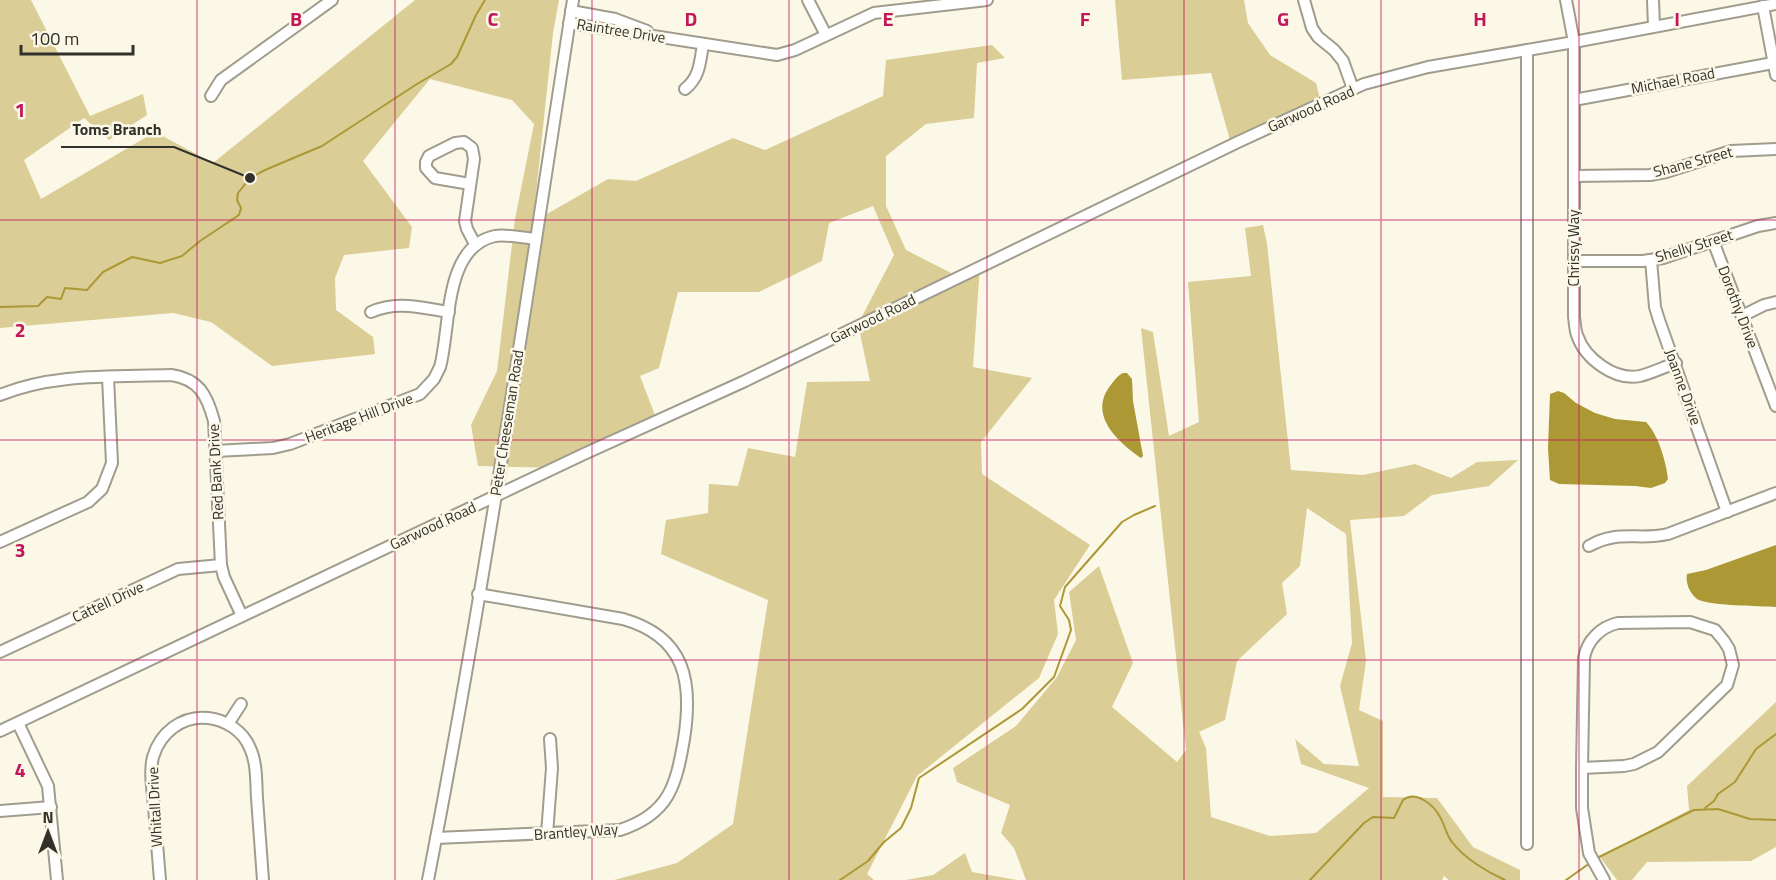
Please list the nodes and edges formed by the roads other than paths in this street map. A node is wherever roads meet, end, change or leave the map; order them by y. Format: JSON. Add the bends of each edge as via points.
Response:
{"nodes":[{"id":1,"x":332,"y":0,"type":"edge"},
{"id":2,"x":808,"y":0,"type":"edge"},
{"id":3,"x":987,"y":0,"type":"edge"},
{"id":4,"x":1304,"y":0,"type":"edge"},
{"id":5,"x":1566,"y":0,"type":"edge"},
{"id":6,"x":1653,"y":0,"type":"edge"},
{"id":7,"x":1776,"y":4,"type":"edge"},
{"id":8,"x":572,"y":6,"type":"edge"},
{"id":9,"x":1763,"y":6,"type":"junction"},
{"id":10,"x":569,"y":23,"type":"junction"},
{"id":11,"x":1654,"y":26,"type":"junction"},
{"id":12,"x":826,"y":35,"type":"junction"},
{"id":13,"x":673,"y":39,"type":"junction"},
{"id":14,"x":1574,"y":42,"type":"junction"},
{"id":15,"x":703,"y":44,"type":"junction"},
{"id":16,"x":1527,"y":50,"type":"junction"},
{"id":17,"x":1773,"y":63,"type":"junction"},
{"id":18,"x":1776,"y":75,"type":"edge"},
{"id":19,"x":685,"y":89,"type":"dead end"},
{"id":20,"x":1353,"y":89,"type":"junction"},
{"id":21,"x":211,"y":96,"type":"dead end"},
{"id":22,"x":1574,"y":100,"type":"junction"},
{"id":23,"x":1776,"y":149,"type":"edge"},
{"id":24,"x":1574,"y":176,"type":"junction"},
{"id":25,"x":470,"y":184,"type":"junction"},
{"id":26,"x":1776,"y":223,"type":"edge"},
{"id":27,"x":536,"y":239,"type":"junction"},
{"id":28,"x":1713,"y":241,"type":"junction"},
{"id":29,"x":476,"y":244,"type":"junction"},
{"id":30,"x":1651,"y":260,"type":"junction"},
{"id":31,"x":1574,"y":261,"type":"junction"},
{"id":32,"x":1776,"y":302,"type":"edge"},
{"id":33,"x":372,"y":312,"type":"dead end"},
{"id":34,"x":449,"y":312,"type":"junction"},
{"id":35,"x":1742,"y":316,"type":"junction"},
{"id":36,"x":1676,"y":363,"type":"junction"},
{"id":37,"x":108,"y":377,"type":"junction"},
{"id":38,"x":1774,"y":392,"type":"edge"},
{"id":39,"x":0,"y":395,"type":"edge"},
{"id":40,"x":1776,"y":406,"type":"edge"},
{"id":41,"x":215,"y":451,"type":"junction"},
{"id":42,"x":1776,"y":493,"type":"edge"},
{"id":43,"x":495,"y":497,"type":"junction"},
{"id":44,"x":1727,"y":512,"type":"junction"},
{"id":45,"x":0,"y":542,"type":"edge"},
{"id":46,"x":1589,"y":546,"type":"dead end"},
{"id":47,"x":221,"y":565,"type":"junction"},
{"id":48,"x":478,"y":594,"type":"junction"},
{"id":49,"x":242,"y":616,"type":"junction"},
{"id":50,"x":0,"y":652,"type":"edge"},
{"id":51,"x":241,"y":704,"type":"dead end"},
{"id":52,"x":18,"y":723,"type":"junction"},
{"id":53,"x":228,"y":724,"type":"junction"},
{"id":54,"x":0,"y":731,"type":"edge"},
{"id":55,"x":550,"y":739,"type":"dead end"},
{"id":56,"x":1582,"y":768,"type":"junction"},
{"id":57,"x":51,"y":807,"type":"junction"},
{"id":58,"x":0,"y":811,"type":"edge"},
{"id":59,"x":547,"y":834,"type":"junction"},
{"id":60,"x":436,"y":838,"type":"junction"},
{"id":61,"x":1527,"y":844,"type":"dead end"},
{"id":62,"x":57,"y":880,"type":"edge"},
{"id":63,"x":160,"y":880,"type":"edge"},
{"id":64,"x":263,"y":880,"type":"edge"},
{"id":65,"x":428,"y":880,"type":"edge"},
{"id":66,"x":1604,"y":880,"type":"edge"}],
"edges":[{"from":1,"to":21,"type":"street","via":[[221,80]]},
{"from":2,"to":12,"type":"street"},
{"from":3,"to":12,"type":"street","name":"Raintree Drive","via":[[882,11]]},
{"from":4,"to":20,"type":"street","via":[[1312,28],[1343,61]]},
{"from":5,"to":14,"type":"street","name":"Chrissy Way"},
{"from":6,"to":11,"type":"street"},
{"from":7,"to":9,"type":"street","name":"Garwood Road"},
{"from":8,"to":10,"type":"street","name":"Peter Cheeseman Road"},
{"from":8,"to":13,"type":"street","name":"Raintree Drive"},
{"from":9,"to":11,"type":"street","name":"Garwood Road"},
{"from":9,"to":17,"type":"street"},
{"from":10,"to":13,"type":"street","name":"Raintree Drive"},
{"from":10,"to":27,"type":"street","name":"Peter Cheeseman Road"},
{"from":11,"to":14,"type":"street","name":"Garwood Road"},
{"from":12,"to":15,"type":"street","name":"Raintree Drive","via":[[777,55]]},
{"from":13,"to":15,"type":"street","name":"Raintree Drive"},
{"from":14,"to":16,"type":"street","name":"Garwood Road"},
{"from":14,"to":22,"type":"street","name":"Chrissy Way"},
{"from":15,"to":19,"type":"street","via":[[698,74]]},
{"from":16,"to":20,"type":"street","name":"Garwood Road","via":[[1409,71]]},
{"from":16,"to":61,"type":"street"},
{"from":17,"to":18,"type":"street"},
{"from":17,"to":22,"type":"street","name":"Michael Road"},
{"from":20,"to":43,"type":"street","name":"Garwood Road"},
{"from":22,"to":24,"type":"street","name":"Chrissy Way"},
{"from":23,"to":24,"type":"street","name":"Shane Street","via":[[1731,151],[1650,175]]},
{"from":24,"to":31,"type":"street","name":"Chrissy Way"},
{"from":25,"to":25,"type":"street","via":[[474,155],[466,143],[455,143],[427,159],[426,168],[435,178]]},
{"from":25,"to":29,"type":"street","via":[[465,221]]},
{"from":26,"to":28,"type":"street","name":"Shelly Street"},
{"from":27,"to":29,"type":"street","via":[[500,236]]},
{"from":27,"to":43,"type":"street","name":"Peter Cheeseman Road"},
{"from":28,"to":30,"type":"street","name":"Shelly Street"},
{"from":28,"to":35,"type":"street","name":"Dorothy Drive"},
{"from":29,"to":34,"type":"street","name":"Heritage Hill Drive","via":[[458,269]]},
{"from":30,"to":31,"type":"street","name":"Shelly Street"},
{"from":30,"to":36,"type":"street","name":"Joanne Drive","via":[[1655,307]]},
{"from":31,"to":36,"type":"street","name":"Chrissy Way","via":[[1574,317],[1586,352],[1612,372],[1628,376]]},
{"from":32,"to":35,"type":"street"},
{"from":33,"to":34,"type":"street","via":[[388,305],[401,305]]},
{"from":34,"to":41,"type":"street","name":"Heritage Hill Drive","via":[[440,368],[416,396],[290,444]]},
{"from":35,"to":38,"type":"street","name":"Dorothy Drive"},
{"from":36,"to":44,"type":"street","name":"Joanne Drive"},
{"from":37,"to":39,"type":"street","name":"Red Bank Drive","via":[[60,379]]},
{"from":37,"to":41,"type":"street","name":"Red Bank Drive","via":[[171,375],[188,379],[201,388],[209,402]]},
{"from":37,"to":45,"type":"street","via":[[112,463],[102,489],[88,502]]},
{"from":38,"to":40,"type":"street","name":"Dorothy Drive"},
{"from":41,"to":47,"type":"street","name":"Red Bank Drive"},
{"from":42,"to":44,"type":"street"},
{"from":43,"to":48,"type":"street","name":"Peter Cheeseman Road"},
{"from":43,"to":49,"type":"street","name":"Garwood Road"},
{"from":44,"to":46,"type":"street","via":[[1668,534],[1615,536]]},
{"from":47,"to":49,"type":"street","name":"Red Bank Drive"},
{"from":47,"to":50,"type":"street","name":"Cattell Drive","via":[[178,569]]},
{"from":48,"to":59,"type":"street","name":"Brantley Way","via":[[637,623],[667,645],[685,676],[689,705],[678,772],[662,805],[645,819],[620,830]]},
{"from":48,"to":60,"type":"street","name":"Peter Cheeseman Road"},
{"from":49,"to":52,"type":"street","name":"Garwood Road"},
{"from":51,"to":53,"type":"street"},
{"from":52,"to":54,"type":"street","name":"Garwood Road"},
{"from":52,"to":57,"type":"street","via":[[45,779]]},
{"from":53,"to":63,"type":"street","name":"Whitall Drive","via":[[203,717],[187,720],[167,732],[156,750],[152,780]]},
{"from":53,"to":64,"type":"street","via":[[248,743],[254,761]]},
{"from":55,"to":59,"type":"street","via":[[552,776]]},
{"from":56,"to":56,"type":"street","via":[[1586,646],[1608,625],[1618,623],[1690,622],[1715,630],[1729,649],[1733,665],[1727,685],[1712,701],[1658,752],[1634,764]]},
{"from":56,"to":66,"type":"street","via":[[1582,808],[1589,853]]},
{"from":57,"to":58,"type":"street"},
{"from":57,"to":62,"type":"street"},
{"from":59,"to":60,"type":"street","name":"Brantley Way"},
{"from":60,"to":65,"type":"street","name":"Peter Cheeseman Road"}]}
